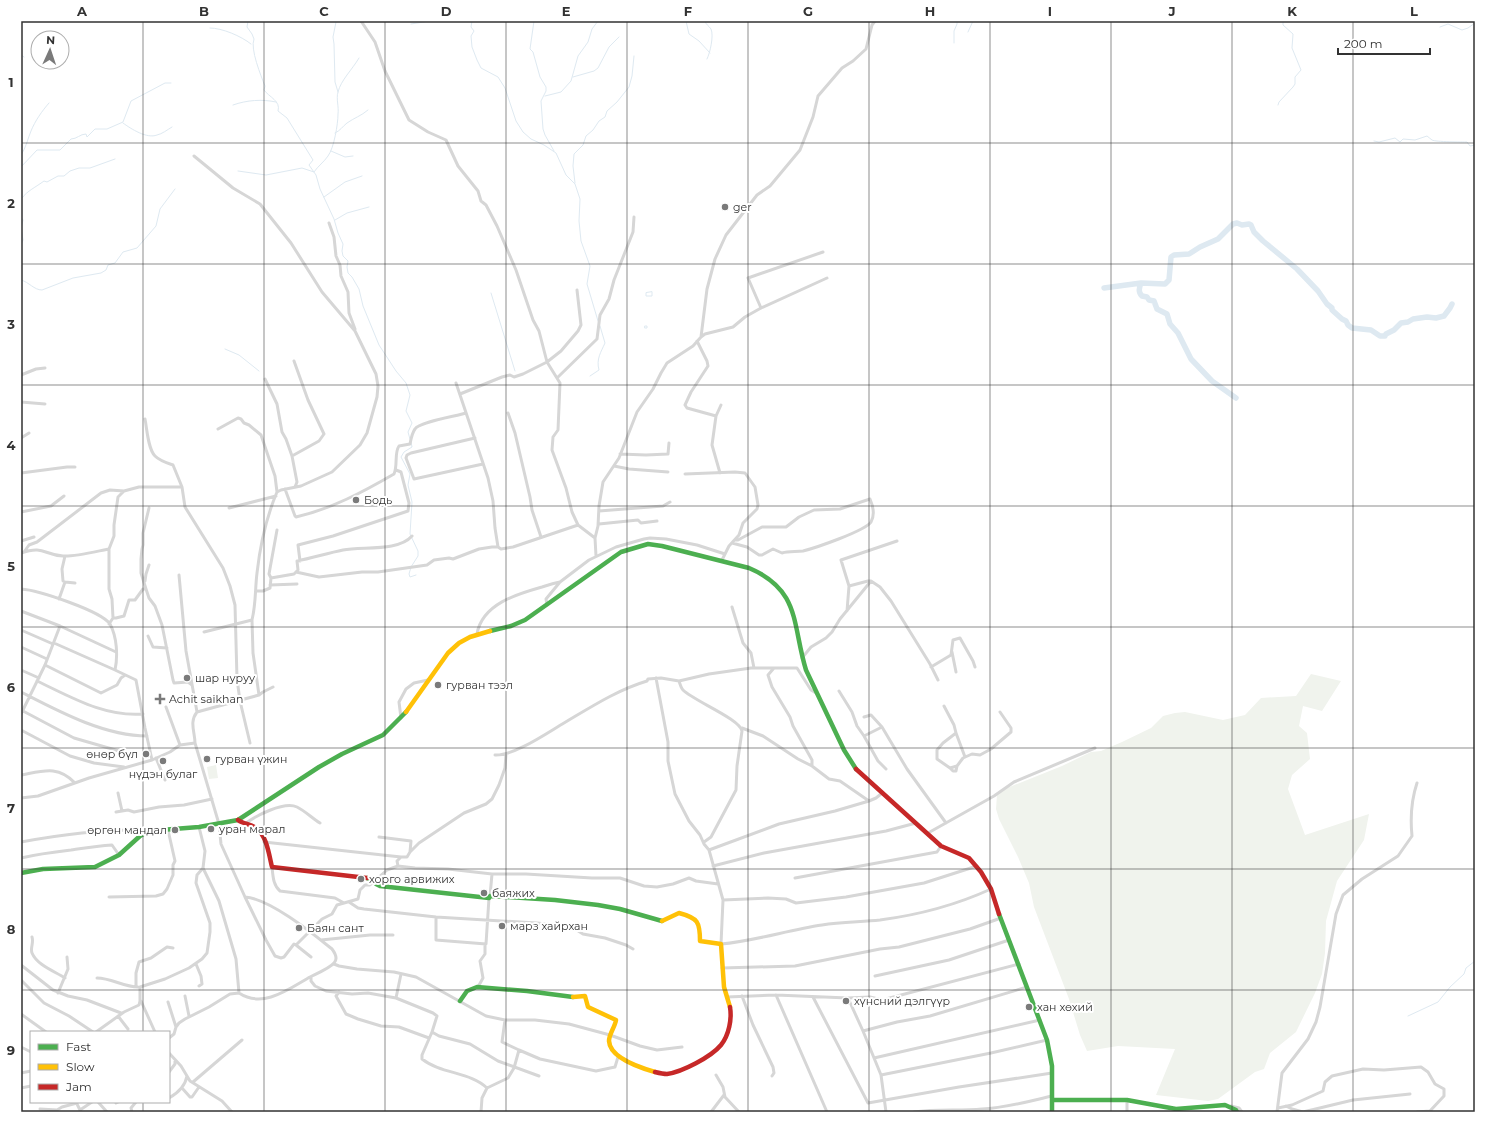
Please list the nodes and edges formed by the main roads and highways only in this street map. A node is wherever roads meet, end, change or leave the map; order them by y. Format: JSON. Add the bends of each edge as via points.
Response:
{"nodes":[{"id":1,"x":238,"y":820,"type":"junction"},
{"id":2,"x":21,"y":873,"type":"edge"},
{"id":3,"x":460,"y":1001,"type":"road end"},
{"id":4,"x":1052,"y":1098,"type":"junction"},
{"id":5,"x":1229,"y":1106,"type":"junction"},
{"id":6,"x":1052,"y":1112,"type":"edge"},
{"id":7,"x":1233,"y":1112,"type":"edge"},
{"id":8,"x":1237,"y":1112,"type":"edge"}],
"edges":[{"from":1,"to":2,"type":"main road","via":[[199,827],[148,831],[119,855],[95,866]]},
{"from":1,"to":3,"type":"main road","via":[[255,828],[261,834],[272,867],[364,877],[374,880],[380,886],[583,903],[645,915],[661,922],[679,913],[691,916],[698,922],[700,941],[721,944],[724,988],[731,1011],[720,1046],[706,1056],[666,1074],[640,1067],[618,1057],[610,1045],[610,1035],[616,1020],[588,1007],[584,996],[478,987],[467,991]]},
{"from":1,"to":4,"type":"main road","via":[[319,767],[383,735],[401,718],[459,643],[477,634],[525,620],[621,552],[648,544],[749,568],[762,573],[784,593],[794,617],[806,670],[857,772],[941,846],[969,858],[991,889],[1047,1040],[1052,1066]]},
{"from":4,"to":5,"type":"main road","via":[[1127,1100],[1176,1109]]},
{"from":4,"to":6,"type":"main road"},
{"from":5,"to":7,"type":"main road"},
{"from":5,"to":8,"type":"main road"}]}
